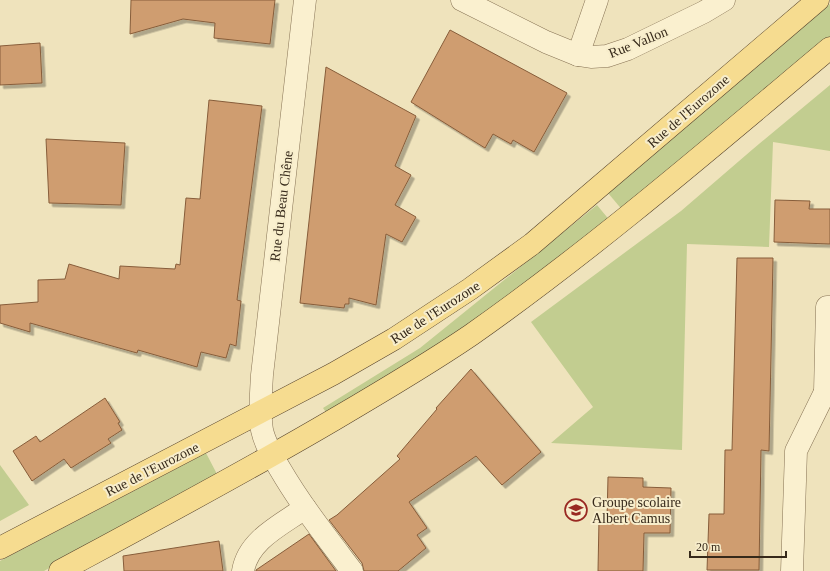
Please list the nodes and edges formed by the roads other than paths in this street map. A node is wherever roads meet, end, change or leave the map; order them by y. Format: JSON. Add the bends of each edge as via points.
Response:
{"nodes":[{"id":1,"x":305,"y":0,"type":"edge"},
{"id":2,"x":462,"y":0,"type":"edge"},
{"id":3,"x":597,"y":0,"type":"edge"},
{"id":4,"x":724,"y":0,"type":"edge"},
{"id":5,"x":818,"y":0,"type":"edge"},
{"id":6,"x":484,"y":5,"type":"edge"},
{"id":7,"x":830,"y":48,"type":"edge"},
{"id":8,"x":578,"y":55,"type":"junction"},
{"id":9,"x":830,"y":307,"type":"edge"},
{"id":10,"x":828,"y":392,"type":"edge"},
{"id":11,"x":260,"y":412,"type":"junction"},
{"id":12,"x":273,"y":456,"type":"junction"},
{"id":13,"x":304,"y":508,"type":"junction"},
{"id":14,"x":0,"y":548,"type":"edge"},
{"id":15,"x":60,"y":571,"type":"edge"},
{"id":16,"x":243,"y":571,"type":"edge"},
{"id":17,"x":352,"y":571,"type":"edge"},
{"id":18,"x":792,"y":571,"type":"edge"}],
"edges":[{"from":1,"to":11,"type":"street","name":"Rue du Beau Chêne","via":[[263,362]]},
{"from":2,"to":6,"type":"street","name":"Rue Vallon"},
{"from":3,"to":8,"type":"street"},
{"from":4,"to":8,"type":"street","name":"Rue Vallon","via":[[628,49],[591,58]]},
{"from":5,"to":11,"type":"main road","name":"Rue de l'Eurozone","via":[[505,265],[388,343]]},
{"from":6,"to":8,"type":"street","name":"Rue Vallon","via":[[546,42]]},
{"from":7,"to":12,"type":"main road","via":[[622,221],[517,301],[424,366]]},
{"from":9,"to":10,"type":"street","via":[[827,306]]},
{"from":10,"to":18,"type":"street","via":[[796,451]]},
{"from":11,"to":12,"type":"street","name":"Rue du Beau Chêne","via":[[262,432]]},
{"from":11,"to":14,"type":"main road","name":"Rue de l'Eurozone"},
{"from":12,"to":13,"type":"street","name":"Rue du Beau Chêne"},
{"from":12,"to":15,"type":"main road"},
{"from":13,"to":16,"type":"street","via":[[259,540],[245,561]]},
{"from":13,"to":17,"type":"street","name":"Rue du Beau Chêne"}]}
